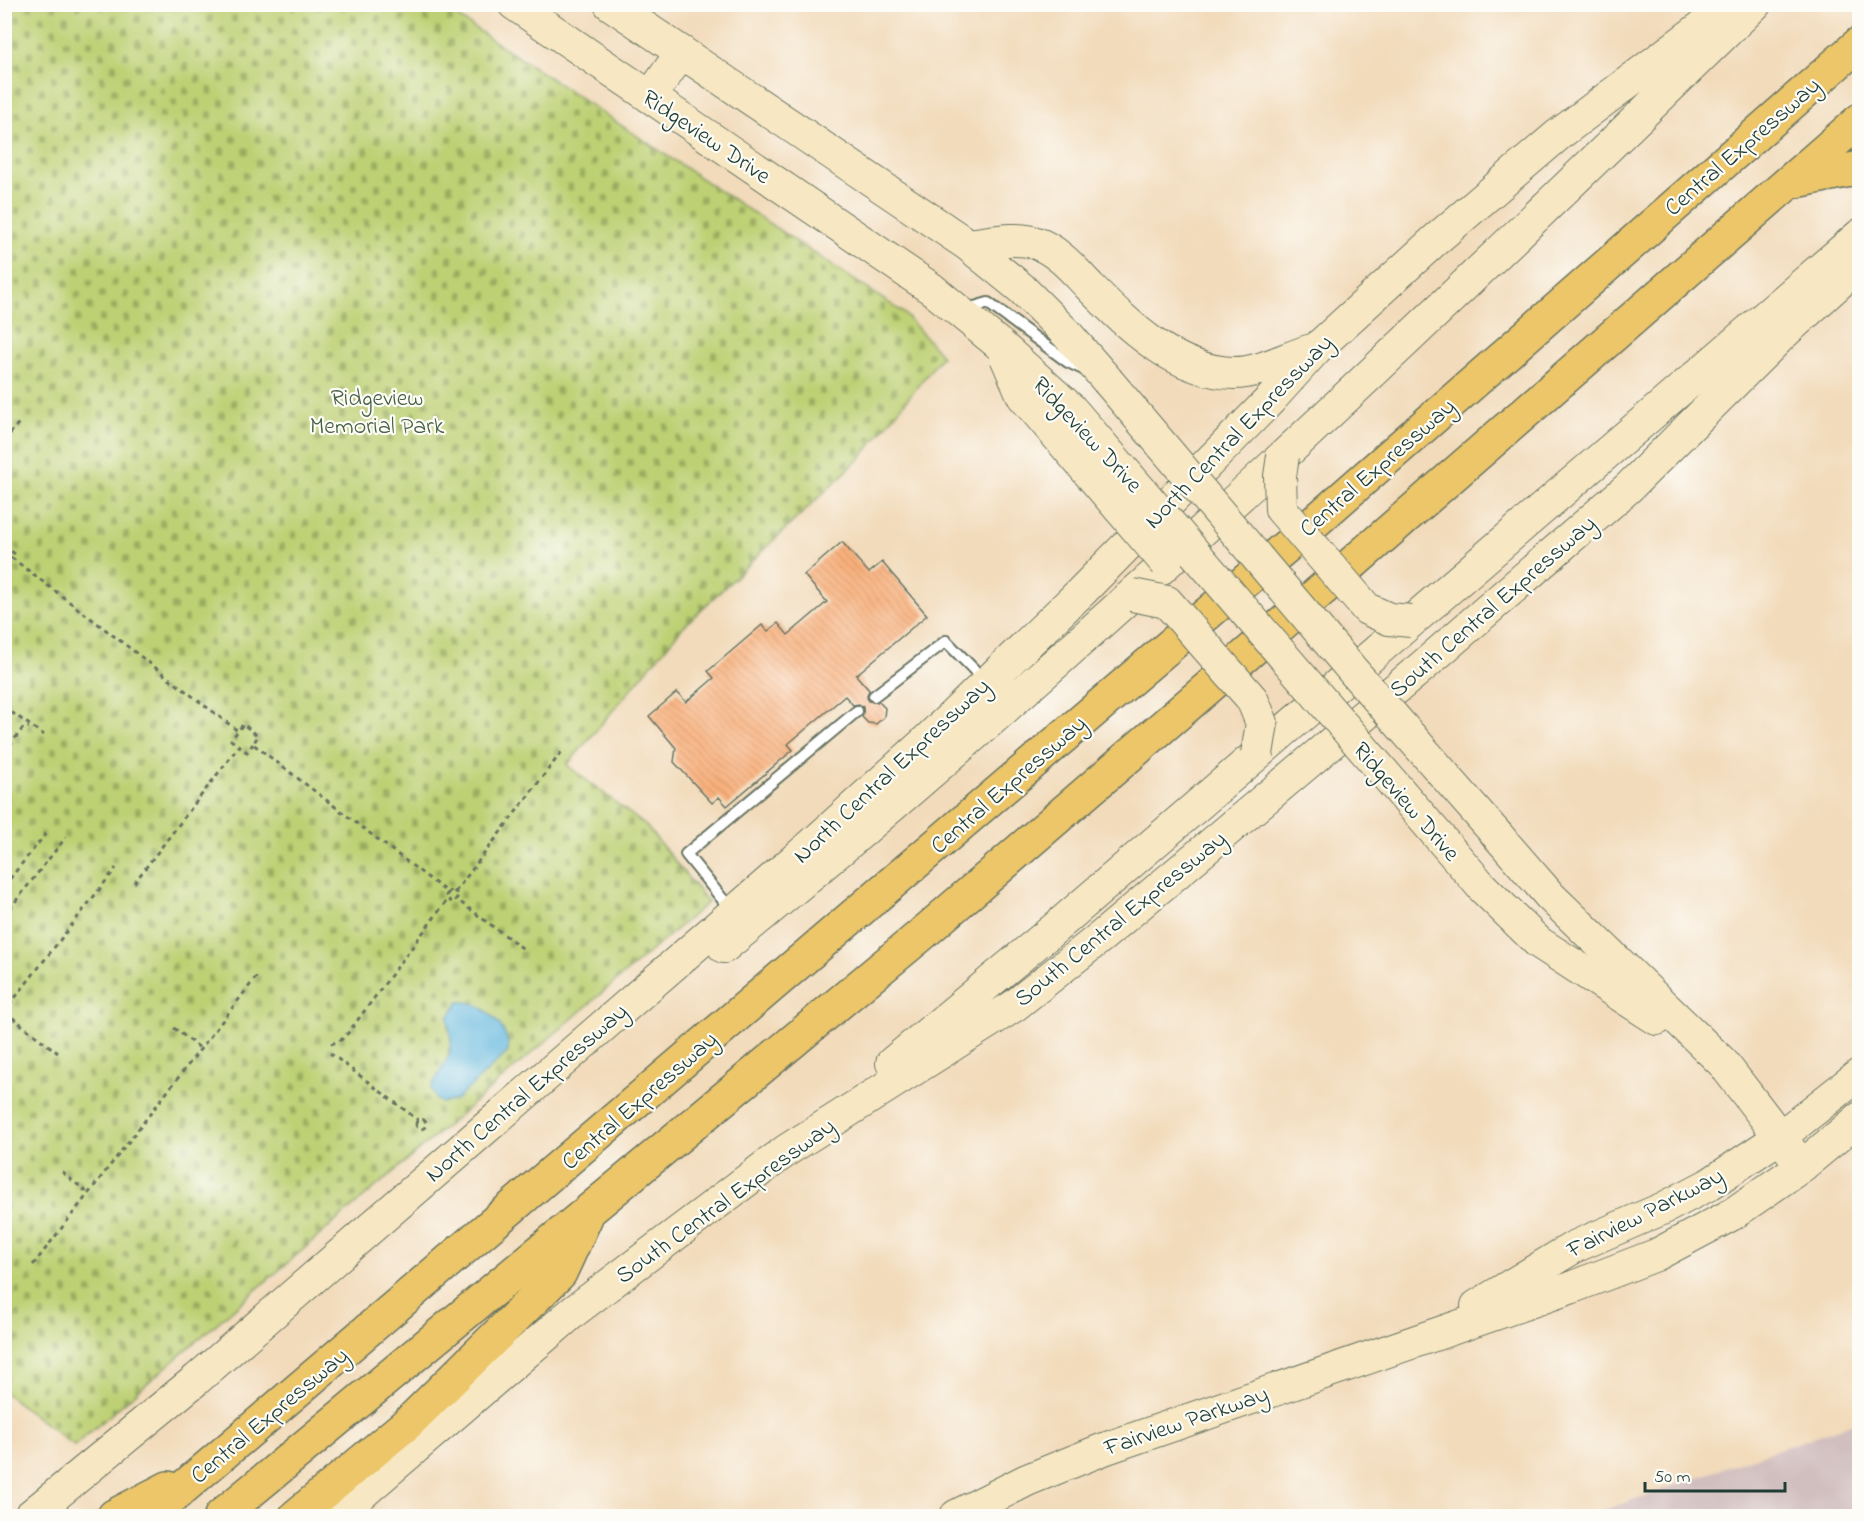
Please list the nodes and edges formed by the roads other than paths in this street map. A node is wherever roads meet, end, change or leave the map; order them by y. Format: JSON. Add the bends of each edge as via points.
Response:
{"nodes":[{"id":1,"x":514,"y":4,"type":"edge"},
{"id":2,"x":610,"y":4,"type":"edge"},
{"id":3,"x":1732,"y":4,"type":"edge"},
{"id":4,"x":1755,"y":4,"type":"edge"},
{"id":5,"x":1860,"y":35,"type":"edge"},
{"id":6,"x":1860,"y":43,"type":"edge"},
{"id":7,"x":682,"y":52,"type":"junction"},
{"id":8,"x":650,"y":97,"type":"junction"},
{"id":9,"x":1774,"y":116,"type":"junction"},
{"id":10,"x":1860,"y":120,"type":"edge"},
{"id":11,"x":1860,"y":168,"type":"edge"},
{"id":12,"x":1790,"y":182,"type":"junction"},
{"id":13,"x":1860,"y":235,"type":"edge"},
{"id":14,"x":968,"y":245,"type":"junction"},
{"id":15,"x":1860,"y":264,"type":"edge"},
{"id":16,"x":959,"y":312,"type":"junction"},
{"id":17,"x":1316,"y":349,"type":"junction"},
{"id":18,"x":1107,"y":380,"type":"junction"},
{"id":19,"x":1283,"y":456,"type":"junction"},
{"id":20,"x":1220,"y":513,"type":"junction"},
{"id":21,"x":1177,"y":553,"type":"junction"},
{"id":22,"x":1132,"y":595,"type":"junction"},
{"id":23,"x":1411,"y":621,"type":"junction"},
{"id":24,"x":1354,"y":672,"type":"junction"},
{"id":25,"x":986,"y":683,"type":"junction"},
{"id":26,"x":874,"y":696,"type":"dead end"},
{"id":27,"x":1320,"y":702,"type":"junction"},
{"id":28,"x":857,"y":711,"type":"dead end"},
{"id":29,"x":1257,"y":754,"type":"junction"},
{"id":30,"x":733,"y":912,"type":"junction"},
{"id":31,"x":1723,"y":1063,"type":"junction"},
{"id":32,"x":1860,"y":1074,"type":"edge"},
{"id":33,"x":1860,"y":1118,"type":"edge"},
{"id":34,"x":496,"y":1120,"type":"junction"},
{"id":35,"x":1780,"y":1137,"type":"junction"},
{"id":36,"x":788,"y":1150,"type":"junction"},
{"id":37,"x":1802,"y":1166,"type":"junction"},
{"id":38,"x":591,"y":1209,"type":"junction"},
{"id":39,"x":1422,"y":1339,"type":"junction"},
{"id":40,"x":207,"y":1468,"type":"junction"},
{"id":41,"x":30,"y":1516,"type":"edge"},
{"id":42,"x":114,"y":1516,"type":"edge"},
{"id":43,"x":150,"y":1516,"type":"edge"},
{"id":44,"x":221,"y":1516,"type":"edge"},
{"id":45,"x":296,"y":1516,"type":"edge"},
{"id":46,"x":336,"y":1516,"type":"edge"},
{"id":47,"x":956,"y":1516,"type":"edge"}],
"edges":[{"from":1,"to":8,"type":"main road","name":"Ridgeview Drive"},
{"from":2,"to":7,"type":"main road","name":"Ridgeview Drive"},
{"from":3,"to":17,"type":"main road","name":"North Central Expressway","via":[[1558,135]]},
{"from":4,"to":19,"type":"main road"},
{"from":5,"to":9,"type":"highway"},
{"from":6,"to":9,"type":"highway","name":"Central Expressway"},
{"from":7,"to":8,"type":"main road"},
{"from":7,"to":14,"type":"main road","name":"Ridgeview Drive"},
{"from":8,"to":16,"type":"main road","name":"Ridgeview Drive","via":[[922,282]]},
{"from":9,"to":40,"type":"highway","name":"Central Expressway","via":[[1309,527]]},
{"from":10,"to":12,"type":"highway","name":"Central Expressway"},
{"from":11,"to":12,"type":"highway"},
{"from":12,"to":38,"type":"highway","name":"Central Expressway","via":[[921,935]]},
{"from":13,"to":23,"type":"main road"},
{"from":14,"to":17,"type":"main road","via":[[1007,240],[1036,243],[1063,259],[1108,305],[1172,357],[1204,369],[1235,373],[1266,367]]},
{"from":14,"to":18,"type":"main road","name":"Ridgeview Drive","via":[[1021,288]]},
{"from":15,"to":36,"type":"main road","name":"South Central Expressway","via":[[1783,334],[1628,488],[1424,666],[1111,928],[1014,1006]]},
{"from":16,"to":18,"type":"lane","via":[[988,303],[1068,362]]},
{"from":16,"to":21,"type":"main road","name":"Ridgeview Drive","bridge":true,"via":[[1071,408]]},
{"from":17,"to":25,"type":"main road","name":"North Central Expressway","via":[[1081,592]]},
{"from":18,"to":20,"type":"main road","name":"Ridgeview Drive","bridge":true},
{"from":19,"to":20,"type":"main road"},
{"from":19,"to":23,"type":"main road","bridge":true,"via":[[1281,508],[1368,609],[1389,619]]},
{"from":20,"to":21,"type":"main road"},
{"from":20,"to":24,"type":"main road","name":"Ridgeview Drive","bridge":true},
{"from":21,"to":22,"type":"main road"},
{"from":21,"to":27,"type":"main road","name":"Ridgeview Drive","bridge":true},
{"from":22,"to":29,"type":"main road","bridge":true,"via":[[1167,602],[1252,699],[1262,723]]},
{"from":22,"to":34,"type":"main road","via":[[779,904],[570,1073]]},
{"from":23,"to":24,"type":"main road"},
{"from":24,"to":27,"type":"main road"},
{"from":24,"to":31,"type":"main road","name":"Ridgeview Drive","bridge":true,"via":[[1550,896]]},
{"from":25,"to":26,"type":"lane","via":[[946,641]]},
{"from":25,"to":30,"type":"main road","name":"North Central Expressway"},
{"from":27,"to":29,"type":"main road"},
{"from":27,"to":31,"type":"main road","name":"Ridgeview Drive","bridge":true,"via":[[1483,888],[1538,942]]},
{"from":28,"to":30,"type":"lane","via":[[686,854]]},
{"from":29,"to":36,"type":"main road","via":[[1054,930]]},
{"from":30,"to":34,"type":"main road","name":"North Central Expressway"},
{"from":31,"to":35,"type":"main road","name":"Ridgeview Drive"},
{"from":32,"to":35,"type":"main road","name":"Fairview Parkway"},
{"from":33,"to":37,"type":"main road","name":"Fairview Parkway"},
{"from":34,"to":41,"type":"main road","name":"North Central Expressway","via":[[188,1386]]},
{"from":35,"to":37,"type":"main road","name":"Ridgeview Drive"},
{"from":35,"to":39,"type":"main road","name":"Fairview Parkway","via":[[1708,1185],[1574,1246]]},
{"from":36,"to":46,"type":"main road","name":"South Central Expressway","via":[[573,1312]]},
{"from":37,"to":39,"type":"main road","name":"Fairview Parkway","via":[[1722,1220],[1656,1255]]},
{"from":38,"to":44,"type":"highway","name":"Central Expressway"},
{"from":38,"to":45,"type":"highway","via":[[560,1273],[409,1422]]},
{"from":39,"to":47,"type":"main road","name":"Fairview Parkway","via":[[1104,1449],[1027,1480]]},
{"from":40,"to":42,"type":"highway"},
{"from":40,"to":43,"type":"highway","name":"Central Expressway"}]}
